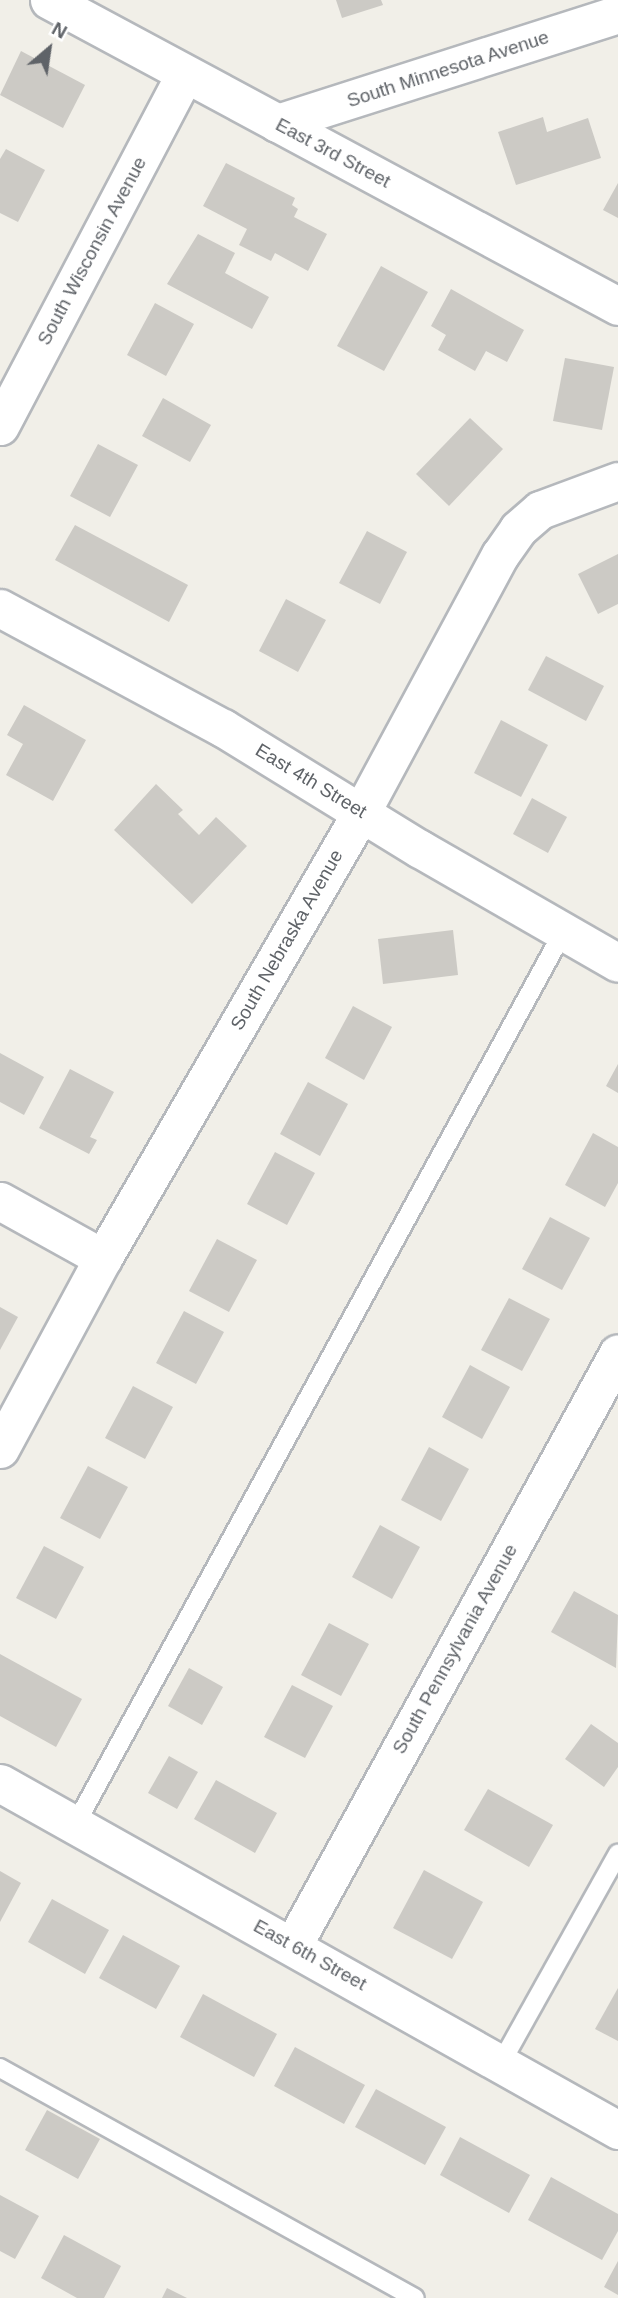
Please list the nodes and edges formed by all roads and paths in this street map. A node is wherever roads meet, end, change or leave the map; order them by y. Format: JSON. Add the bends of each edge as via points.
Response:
{"nodes":[{"id":1,"x":49,"y":0,"type":"edge"},
{"id":2,"x":618,"y":14,"type":"edge"},
{"id":3,"x":184,"y":76,"type":"junction"},
{"id":4,"x":277,"y":123,"type":"junction"},
{"id":5,"x":618,"y":306,"type":"edge"},
{"id":6,"x":0,"y":426,"type":"edge"},
{"id":7,"x":618,"y":481,"type":"edge"},
{"id":8,"x":0,"y":608,"type":"edge"},
{"id":9,"x":362,"y":811,"type":"junction"},
{"id":10,"x":563,"y":932,"type":"junction"},
{"id":11,"x":618,"y":963,"type":"edge"},
{"id":12,"x":0,"y":1201,"type":"edge"},
{"id":13,"x":103,"y":1258,"type":"junction"},
{"id":14,"x":618,"y":1353,"type":"edge"},
{"id":15,"x":0,"y":1450,"type":"edge"},
{"id":16,"x":0,"y":1783,"type":"edge"},
{"id":17,"x":75,"y":1825,"type":"junction"},
{"id":18,"x":618,"y":1854,"type":"edge"},
{"id":19,"x":293,"y":1945,"type":"junction"},
{"id":20,"x":501,"y":2063,"type":"junction"},
{"id":21,"x":0,"y":2068,"type":"edge"},
{"id":22,"x":618,"y":2130,"type":"edge"},
{"id":23,"x":415,"y":2298,"type":"edge"}],
"edges":[{"from":1,"to":3,"type":"street","name":"East 3rd Street"},
{"from":2,"to":4,"type":"street","name":"South Minnesota Avenue"},
{"from":3,"to":4,"type":"street","name":"East 3rd Street"},
{"from":3,"to":6,"type":"street","name":"South Wisconsin Avenue"},
{"from":4,"to":5,"type":"street","name":"East 3rd Street"},
{"from":7,"to":9,"type":"street","name":"South Nebraska Avenue","via":[[540,510],[518,529]]},
{"from":8,"to":9,"type":"street","name":"East 4th Street","via":[[223,728]]},
{"from":9,"to":10,"type":"street","name":"East 4th Street"},
{"from":9,"to":13,"type":"street","name":"South Nebraska Avenue"},
{"from":10,"to":11,"type":"street","name":"East 4th Street"},
{"from":10,"to":17,"type":"lane"},
{"from":12,"to":13,"type":"street"},
{"from":13,"to":15,"type":"street","name":"South Nebraska Avenue"},
{"from":14,"to":19,"type":"street","name":"South Pennsylvania Avenue"},
{"from":16,"to":17,"type":"street","name":"East 6th Street"},
{"from":17,"to":19,"type":"street","name":"East 6th Street"},
{"from":18,"to":20,"type":"lane"},
{"from":19,"to":20,"type":"street","name":"East 6th Street"},
{"from":20,"to":22,"type":"street","name":"East 6th Street"},
{"from":21,"to":23,"type":"lane"}]}
